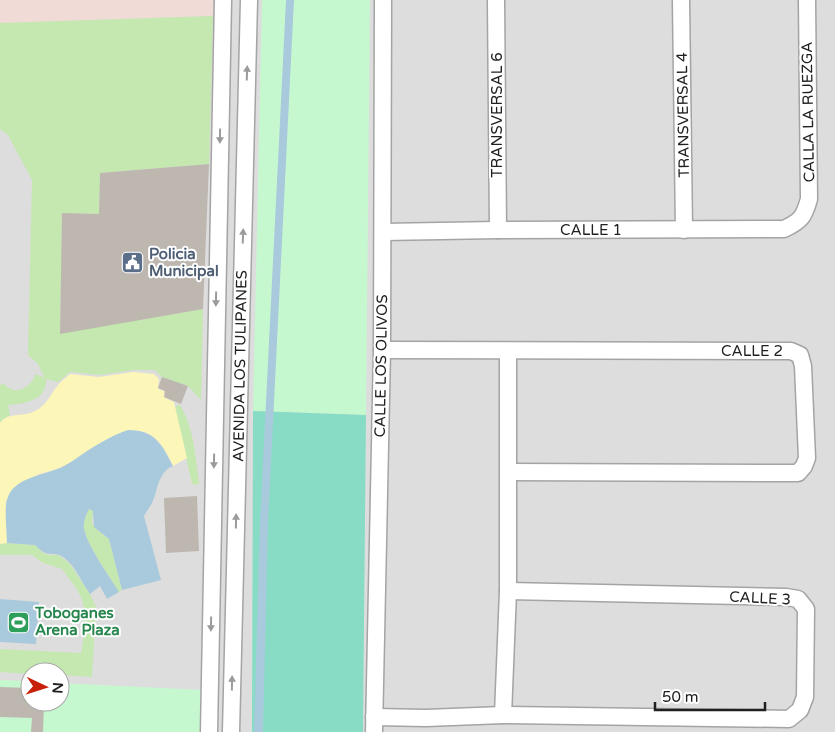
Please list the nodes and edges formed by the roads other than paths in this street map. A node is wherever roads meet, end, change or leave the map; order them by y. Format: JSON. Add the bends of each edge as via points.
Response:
{"nodes":[{"id":1,"x":223,"y":0,"type":"edge"},
{"id":2,"x":249,"y":0,"type":"edge"},
{"id":3,"x":383,"y":0,"type":"edge"},
{"id":4,"x":496,"y":0,"type":"edge"},
{"id":5,"x":681,"y":0,"type":"edge"},
{"id":6,"x":807,"y":0,"type":"edge"},
{"id":7,"x":798,"y":222,"type":"joint"},
{"id":8,"x":498,"y":230,"type":"junction"},
{"id":9,"x":684,"y":230,"type":"junction"},
{"id":10,"x":383,"y":232,"type":"junction"},
{"id":11,"x":217,"y":272,"type":"junction"},
{"id":12,"x":242,"y":274,"type":"junction"},
{"id":13,"x":382,"y":350,"type":"junction"},
{"id":14,"x":508,"y":351,"type":"junction"},
{"id":15,"x":509,"y":472,"type":"junction"},
{"id":16,"x":508,"y":591,"type":"junction"},
{"id":17,"x":503,"y":715,"type":"junction"},
{"id":18,"x":374,"y":724,"type":"edge"},
{"id":19,"x":209,"y":732,"type":"edge"},
{"id":20,"x":230,"y":732,"type":"edge"}],
"edges":[{"from":1,"to":11,"type":"street","name":"AVENIDA LOS TULIPANES","one_way":true},
{"from":12,"to":2,"type":"street","name":"AVENIDA LOS TULIPANES","one_way":true},
{"from":3,"to":10,"type":"street","name":"CALLE LOS OLIVOS"},
{"from":4,"to":8,"type":"street","name":"TRANSVERSAL 6"},
{"from":5,"to":9,"type":"street","name":"TRANSVERSAL 4"},
{"from":6,"to":7,"type":"street","name":"CALLA LA RUEZGA","via":[[809,199],[806,212]]},
{"from":7,"to":9,"type":"street","name":"CALLE 1","via":[[784,229]]},
{"from":8,"to":9,"type":"street","name":"CALLE 1"},
{"from":8,"to":10,"type":"street","name":"CALLE 1"},
{"from":10,"to":13,"type":"street","name":"CALLE LOS OLIVOS"},
{"from":11,"to":12,"type":"street"},
{"from":11,"to":19,"type":"street","name":"AVENIDA LOS TULIPANES","one_way":true},
{"from":20,"to":12,"type":"street","name":"AVENIDA LOS TULIPANES","one_way":true},
{"from":13,"to":14,"type":"street","name":"CALLE 2"},
{"from":13,"to":18,"type":"street","name":"CALLE LOS OLIVOS"},
{"from":14,"to":15,"type":"street"},
{"from":14,"to":15,"type":"street","name":"CALLE 2","via":[[791,351],[800,355],[803,366],[808,458],[798,472]]},
{"from":15,"to":16,"type":"street"},
{"from":16,"to":17,"type":"street"},
{"from":16,"to":17,"type":"street","name":"CALLE 3","via":[[798,599],[806,609],[805,697],[800,710],[789,719]]},
{"from":17,"to":18,"type":"street","name":"CALLE 3"}]}
